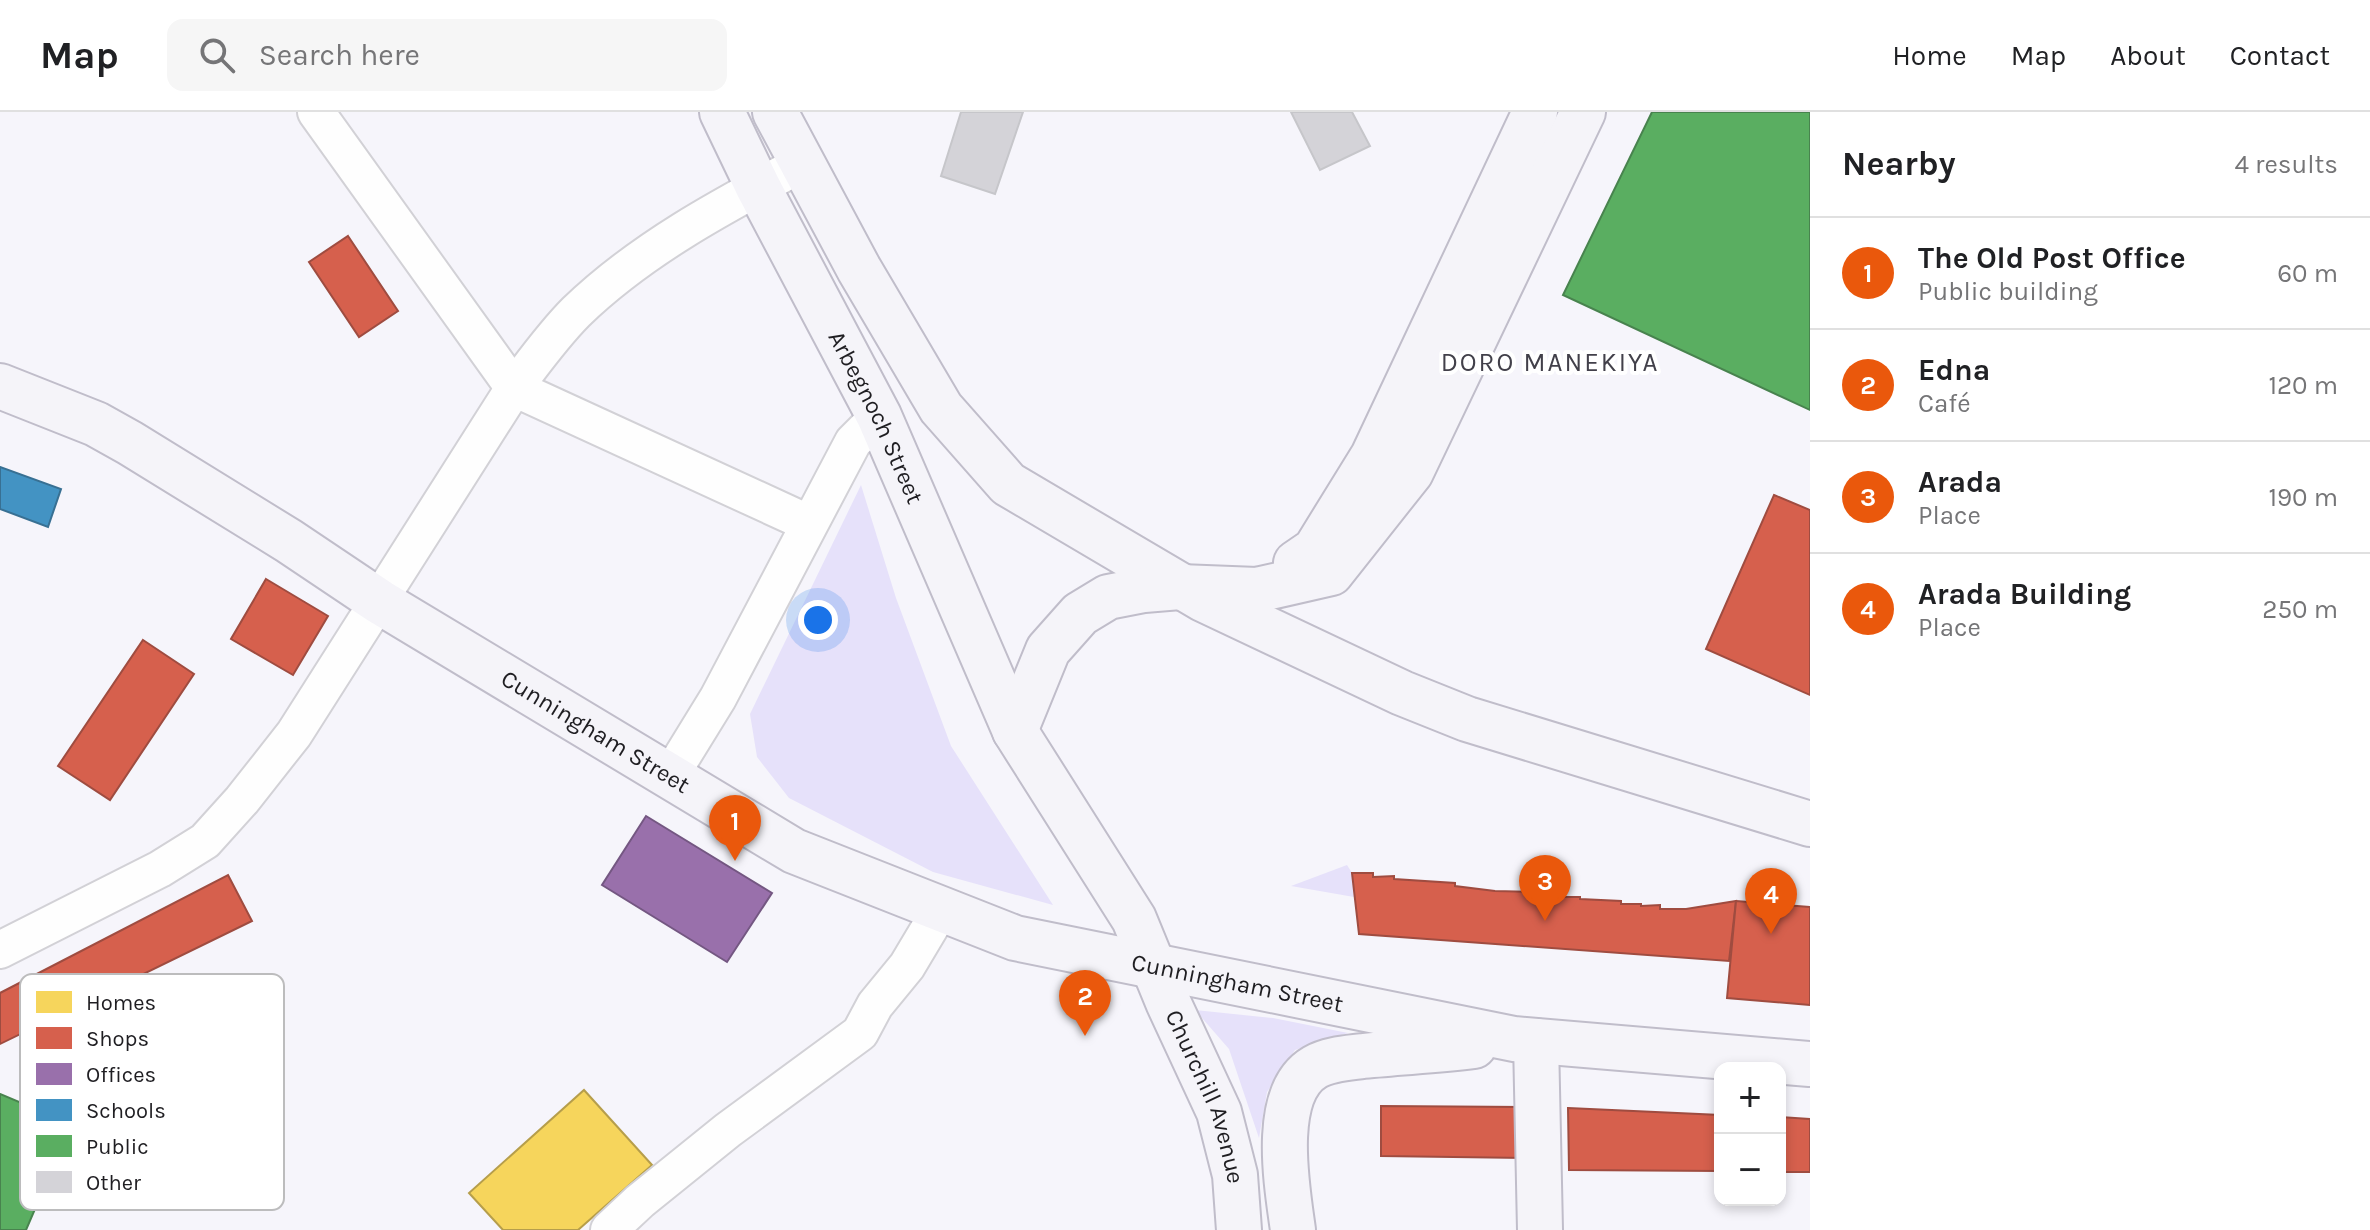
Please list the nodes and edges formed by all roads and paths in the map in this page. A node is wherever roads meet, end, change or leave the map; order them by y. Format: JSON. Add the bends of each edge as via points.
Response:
{"nodes":[{"id":1,"x":316,"y":112,"type":"edge"},
{"id":2,"x":722,"y":112,"type":"edge"},
{"id":3,"x":775,"y":112,"type":"edge"},
{"id":4,"x":1535,"y":112,"type":"edge"},
{"id":5,"x":1583,"y":112,"type":"edge"},
{"id":6,"x":803,"y":163,"type":"junction"},
{"id":7,"x":758,"y":187,"type":"junction"},
{"id":8,"x":0,"y":386,"type":"edge"},
{"id":9,"x":514,"y":388,"type":"junction"},
{"id":10,"x":879,"y":416,"type":"junction"},
{"id":11,"x":808,"y":523,"type":"junction"},
{"id":12,"x":1180,"y":587,"type":"junction"},
{"id":13,"x":1257,"y":590,"type":"junction"},
{"id":14,"x":380,"y":602,"type":"junction"},
{"id":15,"x":1015,"y":731,"type":"junction"},
{"id":16,"x":670,"y":776,"type":"junction"},
{"id":17,"x":1810,"y":824,"type":"edge"},
{"id":18,"x":941,"y":909,"type":"junction"},
{"id":19,"x":0,"y":950,"type":"edge"},
{"id":20,"x":1155,"y":967,"type":"junction"},
{"id":21,"x":1525,"y":1040,"type":"junction"},
{"id":22,"x":1810,"y":1064,"type":"edge"},
{"id":23,"x":609,"y":1230,"type":"edge"},
{"id":24,"x":1239,"y":1230,"type":"edge"},
{"id":25,"x":1293,"y":1230,"type":"edge"},
{"id":26,"x":1540,"y":1230,"type":"edge"}],
"edges":[{"from":1,"to":9,"type":"street"},
{"from":2,"to":7,"type":"main road","name":"Arbegnoch Street"},
{"from":3,"to":6,"type":"main road"},
{"from":4,"to":13,"type":"main road","via":[[1373,456],[1315,550]]},
{"from":5,"to":13,"type":"main road","via":[[1411,472],[1331,573]]},
{"from":6,"to":7,"type":"street"},
{"from":6,"to":12,"type":"main road","via":[[941,408],[1008,484]]},
{"from":7,"to":9,"type":"street","via":[[623,271],[576,313]]},
{"from":7,"to":10,"type":"main road","name":"Arbegnoch Street"},
{"from":8,"to":14,"type":"main road","name":"Cunningham Street","via":[[130,443]]},
{"from":9,"to":11,"type":"street"},
{"from":9,"to":14,"type":"street"},
{"from":10,"to":11,"type":"street","via":[[853,442]]},
{"from":10,"to":15,"type":"main road","name":"Arbegnoch Street"},
{"from":11,"to":16,"type":"street","via":[[718,698]]},
{"from":12,"to":13,"type":"main road"},
{"from":12,"to":15,"type":"main road","via":[[1108,597],[1080,614],[1048,650]]},
{"from":12,"to":17,"type":"main road","via":[[1467,719]]},
{"from":14,"to":16,"type":"main road","name":"Cunningham Street"},
{"from":14,"to":19,"type":"street","via":[[294,734],[205,841]]},
{"from":15,"to":20,"type":"main road","name":"Arbegnoch Street","via":[[1134,919]]},
{"from":16,"to":18,"type":"main road","name":"Cunningham Street","via":[[794,851]]},
{"from":18,"to":20,"type":"main road","name":"Cunningham Street","via":[[1015,938]]},
{"from":18,"to":23,"type":"street","via":[[860,1033],[728,1130]]},
{"from":20,"to":21,"type":"main road","name":"Cunningham Street"},
{"from":20,"to":24,"type":"main road","name":"Churchill Avenue","via":[[1219,1112],[1235,1175]]},
{"from":21,"to":22,"type":"main road","name":"Cunningham Street"},
{"from":21,"to":25,"type":"main road","name":"Cunningham Street","via":[[1316,1066],[1302,1078],[1290,1101],[1286,1127]]},
{"from":21,"to":26,"type":"main road"}]}
